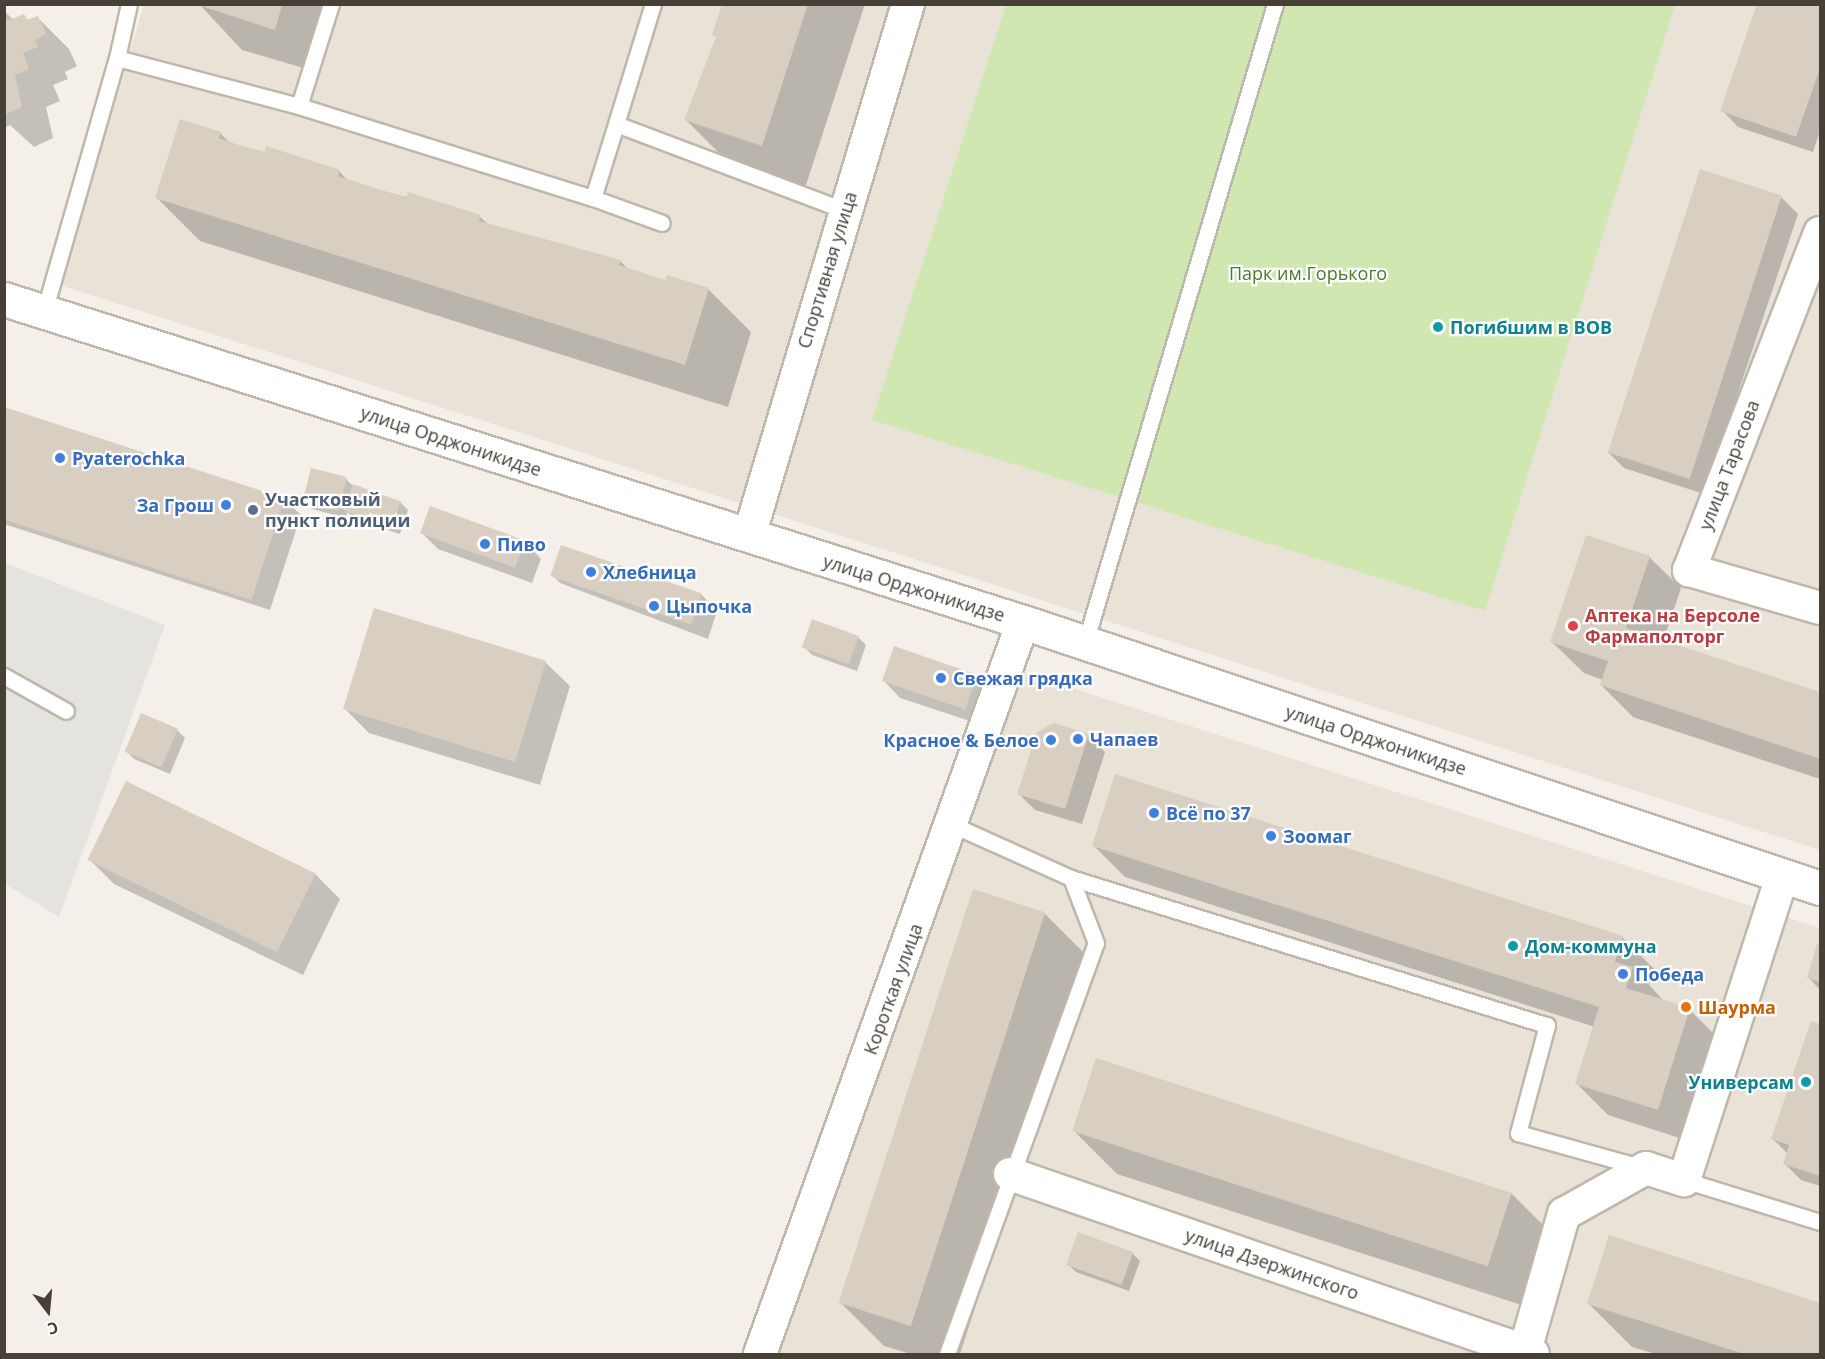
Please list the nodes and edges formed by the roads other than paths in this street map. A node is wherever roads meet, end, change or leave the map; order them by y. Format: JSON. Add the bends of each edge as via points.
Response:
{"nodes":[{"id":1,"x":129,"y":4,"type":"edge"},
{"id":2,"x":331,"y":4,"type":"edge"},
{"id":3,"x":653,"y":4,"type":"edge"},
{"id":4,"x":908,"y":4,"type":"edge"},
{"id":5,"x":1275,"y":4,"type":"edge"},
{"id":6,"x":117,"y":58,"type":"junction"},
{"id":7,"x":299,"y":106,"type":"junction"},
{"id":8,"x":616,"y":124,"type":"junction"},
{"id":9,"x":593,"y":198,"type":"junction"},
{"id":10,"x":844,"y":210,"type":"junction"},
{"id":11,"x":663,"y":223,"type":"dead end"},
{"id":12,"x":1821,"y":233,"type":"edge"},
{"id":13,"x":4,"y":299,"type":"edge"},
{"id":14,"x":44,"y":312,"type":"junction"},
{"id":15,"x":749,"y":536,"type":"junction"},
{"id":16,"x":1821,"y":608,"type":"edge"},
{"id":17,"x":1023,"y":622,"type":"junction"},
{"id":18,"x":1085,"y":643,"type":"junction"},
{"id":19,"x":4,"y":676,"type":"edge"},
{"id":20,"x":66,"y":711,"type":"dead end"},
{"id":21,"x":953,"y":825,"type":"junction"},
{"id":22,"x":1782,"y":876,"type":"junction"},
{"id":23,"x":1071,"y":878,"type":"junction"},
{"id":24,"x":1821,"y":888,"type":"edge"},
{"id":25,"x":1646,"y":1168,"type":"junction"},
{"id":26,"x":1010,"y":1174,"type":"junction"},
{"id":27,"x":1684,"y":1180,"type":"junction"},
{"id":28,"x":1821,"y":1222,"type":"edge"},
{"id":29,"x":1527,"y":1353,"type":"edge"},
{"id":30,"x":760,"y":1354,"type":"edge"},
{"id":31,"x":947,"y":1354,"type":"edge"}],
"edges":[{"from":1,"to":6,"type":"lane"},
{"from":2,"to":7,"type":"lane"},
{"from":3,"to":8,"type":"lane"},
{"from":4,"to":10,"type":"street","name":"Спортивная улица"},
{"from":5,"to":18,"type":"lane"},
{"from":6,"to":7,"type":"lane"},
{"from":6,"to":14,"type":"lane"},
{"from":7,"to":9,"type":"lane"},
{"from":8,"to":9,"type":"lane"},
{"from":8,"to":10,"type":"lane"},
{"from":9,"to":11,"type":"lane"},
{"from":10,"to":15,"type":"street","name":"Спортивная улица"},
{"from":12,"to":16,"type":"street","name":"улица Тарасова","via":[[1689,570]]},
{"from":13,"to":14,"type":"street","name":"улица Орджоникидзе"},
{"from":14,"to":15,"type":"street","name":"улица Орджоникидзе"},
{"from":15,"to":17,"type":"street","name":"улица Орджоникидзе"},
{"from":17,"to":18,"type":"street","name":"улица Орджоникидзе"},
{"from":17,"to":21,"type":"street","name":"Короткая улица"},
{"from":18,"to":22,"type":"street","name":"улица Орджоникидзе"},
{"from":19,"to":20,"type":"lane"},
{"from":21,"to":23,"type":"lane"},
{"from":21,"to":30,"type":"street","name":"Короткая улица"},
{"from":22,"to":24,"type":"street","name":"улица Орджоникидзе"},
{"from":22,"to":27,"type":"street"},
{"from":23,"to":25,"type":"lane","via":[[1547,1025],[1518,1133]]},
{"from":23,"to":26,"type":"lane","via":[[1096,943]]},
{"from":25,"to":27,"type":"street"},
{"from":25,"to":29,"type":"street","via":[[1564,1214]]},
{"from":26,"to":29,"type":"street","name":"улица Дзержинского"},
{"from":26,"to":31,"type":"lane"},
{"from":27,"to":28,"type":"lane"}]}
